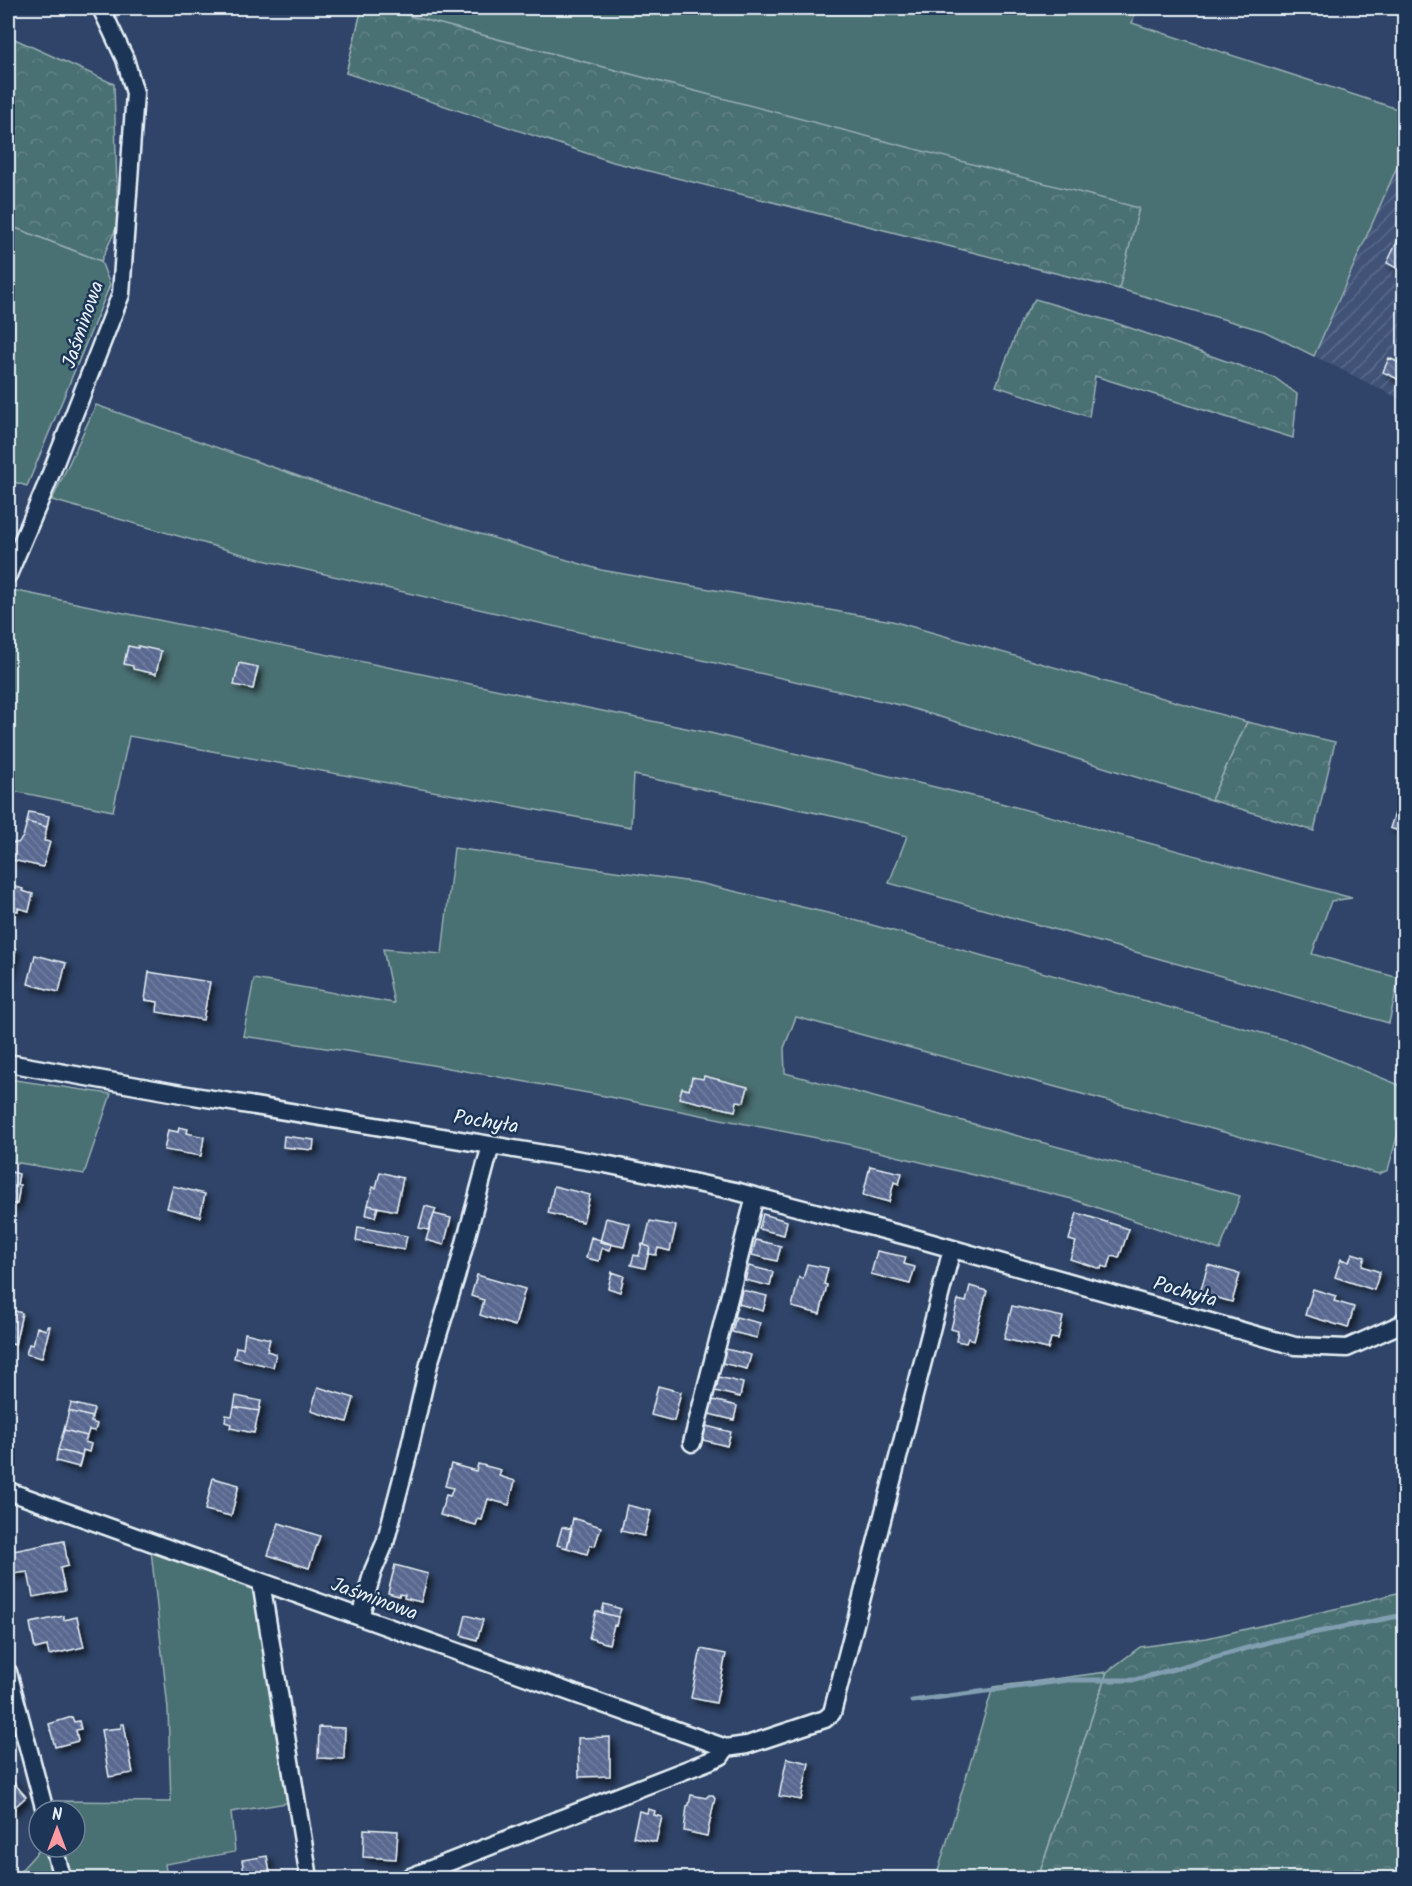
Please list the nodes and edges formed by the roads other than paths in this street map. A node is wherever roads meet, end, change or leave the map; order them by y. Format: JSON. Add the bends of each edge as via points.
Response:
{"nodes":[{"id":1,"x":101,"y":8,"type":"edge"},
{"id":2,"x":8,"y":575,"type":"edge"},
{"id":3,"x":8,"y":1063,"type":"edge"},
{"id":4,"x":491,"y":1145,"type":"junction"},
{"id":5,"x":755,"y":1196,"type":"junction"},
{"id":6,"x":952,"y":1249,"type":"junction"},
{"id":7,"x":1404,"y":1320,"type":"edge"},
{"id":8,"x":692,"y":1443,"type":"dead end"},
{"id":9,"x":8,"y":1491,"type":"edge"},
{"id":10,"x":261,"y":1582,"type":"junction"},
{"id":11,"x":360,"y":1617,"type":"junction"},
{"id":12,"x":8,"y":1672,"type":"edge"},
{"id":13,"x":726,"y":1748,"type":"junction"},
{"id":14,"x":42,"y":1799,"type":"edge"},
{"id":15,"x":57,"y":1859,"type":"edge"},
{"id":16,"x":62,"y":1878,"type":"edge"},
{"id":17,"x":309,"y":1878,"type":"edge"},
{"id":18,"x":408,"y":1878,"type":"edge"}],
"edges":[{"from":1,"to":2,"type":"street","name":"Jaśminowa","via":[[135,93],[121,294]]},
{"from":3,"to":4,"type":"street","name":"Pochyła"},
{"from":4,"to":5,"type":"street","name":"Pochyła"},
{"from":4,"to":11,"type":"street","via":[[429,1364],[385,1543]]},
{"from":5,"to":6,"type":"street","name":"Pochyła"},
{"from":5,"to":8,"type":"street"},
{"from":6,"to":7,"type":"street","name":"Pochyła","via":[[1295,1346],[1347,1348]]},
{"from":6,"to":13,"type":"street","via":[[832,1713],[825,1719],[747,1745]]},
{"from":9,"to":10,"type":"street","name":"Jaśminowa"},
{"from":10,"to":11,"type":"street","name":"Jaśminowa"},
{"from":10,"to":17,"type":"street"},
{"from":11,"to":13,"type":"street","name":"Jaśminowa"},
{"from":12,"to":14,"type":"street"},
{"from":13,"to":18,"type":"street","via":[[714,1759]]},
{"from":15,"to":16,"type":"street"}]}
